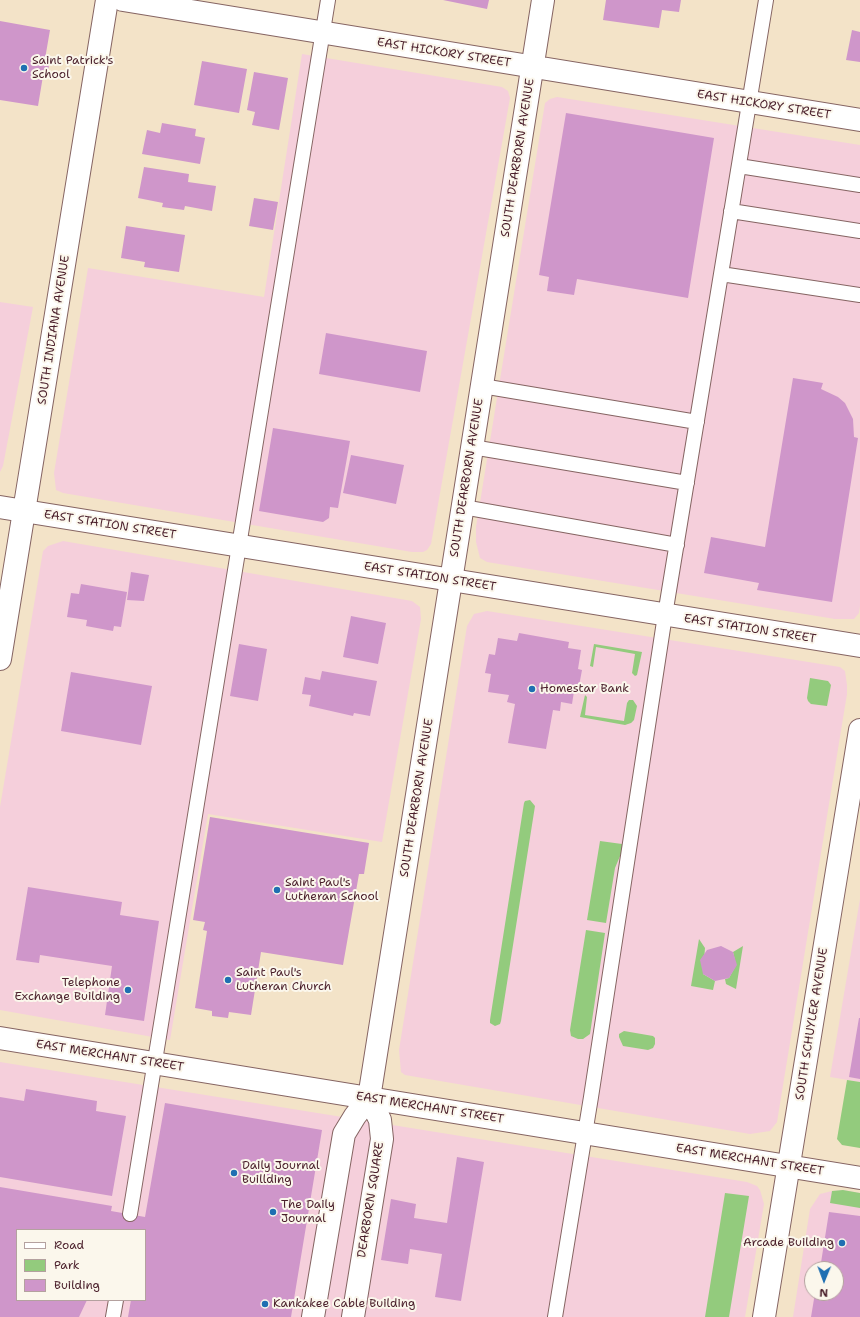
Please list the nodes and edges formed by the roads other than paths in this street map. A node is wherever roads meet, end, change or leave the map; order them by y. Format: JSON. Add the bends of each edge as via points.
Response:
{"nodes":[{"id":1,"x":108,"y":0,"type":"edge"},
{"id":2,"x":123,"y":0,"type":"edge"},
{"id":3,"x":328,"y":0,"type":"edge"},
{"id":4,"x":544,"y":0,"type":"edge"},
{"id":5,"x":766,"y":0,"type":"edge"},
{"id":6,"x":323,"y":33,"type":"junction"},
{"id":7,"x":533,"y":67,"type":"junction"},
{"id":8,"x":749,"y":102,"type":"junction"},
{"id":9,"x":860,"y":120,"type":"edge"},
{"id":10,"x":738,"y":166,"type":"junction"},
{"id":11,"x":860,"y":185,"type":"edge"},
{"id":12,"x":731,"y":211,"type":"junction"},
{"id":13,"x":860,"y":231,"type":"edge"},
{"id":14,"x":721,"y":274,"type":"junction"},
{"id":15,"x":860,"y":295,"type":"edge"},
{"id":16,"x":482,"y":386,"type":"junction"},
{"id":17,"x":697,"y":422,"type":"junction"},
{"id":18,"x":472,"y":447,"type":"junction"},
{"id":19,"x":687,"y":483,"type":"junction"},
{"id":20,"x":0,"y":507,"type":"edge"},
{"id":21,"x":463,"y":507,"type":"junction"},
{"id":22,"x":24,"y":511,"type":"junction"},
{"id":23,"x":677,"y":545,"type":"junction"},
{"id":24,"x":239,"y":546,"type":"junction"},
{"id":25,"x":451,"y":580,"type":"junction"},
{"id":26,"x":665,"y":615,"type":"junction"},
{"id":27,"x":860,"y":646,"type":"edge"},
{"id":28,"x":0,"y":659,"type":"edge"},
{"id":29,"x":860,"y":730,"type":"edge"},
{"id":30,"x":0,"y":1038,"type":"edge"},
{"id":31,"x":155,"y":1063,"type":"junction"},
{"id":32,"x":369,"y":1098,"type":"junction"},
{"id":33,"x":585,"y":1133,"type":"junction"},
{"id":34,"x":789,"y":1166,"type":"junction"},
{"id":35,"x":860,"y":1178,"type":"edge"},
{"id":36,"x":130,"y":1214,"type":"dead end"},
{"id":37,"x":116,"y":1301,"type":"edge"},
{"id":38,"x":113,"y":1317,"type":"edge"},
{"id":39,"x":313,"y":1317,"type":"edge"},
{"id":40,"x":353,"y":1317,"type":"edge"},
{"id":41,"x":555,"y":1317,"type":"edge"},
{"id":42,"x":764,"y":1317,"type":"edge"}],
"edges":[{"from":1,"to":22,"type":"street","name":"SOUTH INDIANA AVENUE"},
{"from":2,"to":6,"type":"street","name":"EAST HICKORY STREET"},
{"from":3,"to":6,"type":"lane"},
{"from":4,"to":7,"type":"street","name":"SOUTH DEARBORN AVENUE"},
{"from":5,"to":8,"type":"lane"},
{"from":6,"to":7,"type":"street","name":"EAST HICKORY STREET"},
{"from":6,"to":24,"type":"lane"},
{"from":7,"to":8,"type":"street","name":"EAST HICKORY STREET"},
{"from":7,"to":16,"type":"street","name":"SOUTH DEARBORN AVENUE"},
{"from":8,"to":9,"type":"street","name":"EAST HICKORY STREET"},
{"from":8,"to":10,"type":"lane"},
{"from":10,"to":11,"type":"lane"},
{"from":10,"to":12,"type":"lane"},
{"from":12,"to":13,"type":"lane"},
{"from":12,"to":14,"type":"lane"},
{"from":14,"to":15,"type":"lane"},
{"from":14,"to":17,"type":"lane"},
{"from":16,"to":17,"type":"lane"},
{"from":16,"to":18,"type":"street","name":"SOUTH DEARBORN AVENUE"},
{"from":17,"to":19,"type":"lane"},
{"from":18,"to":19,"type":"lane"},
{"from":18,"to":21,"type":"street","name":"SOUTH DEARBORN AVENUE"},
{"from":19,"to":23,"type":"lane"},
{"from":20,"to":22,"type":"street","name":"EAST STATION STREET"},
{"from":21,"to":23,"type":"lane"},
{"from":21,"to":25,"type":"street","name":"SOUTH DEARBORN AVENUE"},
{"from":22,"to":24,"type":"street","name":"EAST STATION STREET"},
{"from":22,"to":28,"type":"street","name":"SOUTH INDIANA AVENUE"},
{"from":23,"to":26,"type":"lane"},
{"from":24,"to":25,"type":"street","name":"EAST STATION STREET"},
{"from":24,"to":31,"type":"lane"},
{"from":25,"to":26,"type":"street","name":"EAST STATION STREET"},
{"from":25,"to":32,"type":"street","name":"SOUTH DEARBORN AVENUE"},
{"from":26,"to":27,"type":"street","name":"EAST STATION STREET"},
{"from":26,"to":33,"type":"lane"},
{"from":29,"to":34,"type":"street","name":"SOUTH SCHUYLER AVENUE"},
{"from":30,"to":31,"type":"street","name":"EAST MERCHANT STREET"},
{"from":31,"to":32,"type":"street","name":"EAST MERCHANT STREET"},
{"from":31,"to":36,"type":"lane"},
{"from":32,"to":33,"type":"street","name":"EAST MERCHANT STREET"},
{"from":32,"to":39,"type":"street","via":[[344,1134]]},
{"from":32,"to":40,"type":"street","name":"DEARBORN SQUARE","via":[[380,1120],[382,1140]]},
{"from":33,"to":34,"type":"street","name":"EAST MERCHANT STREET"},
{"from":33,"to":41,"type":"lane"},
{"from":34,"to":35,"type":"street","name":"EAST MERCHANT STREET"},
{"from":34,"to":42,"type":"street","name":"SOUTH SCHUYLER AVENUE"},
{"from":37,"to":38,"type":"lane"}]}
